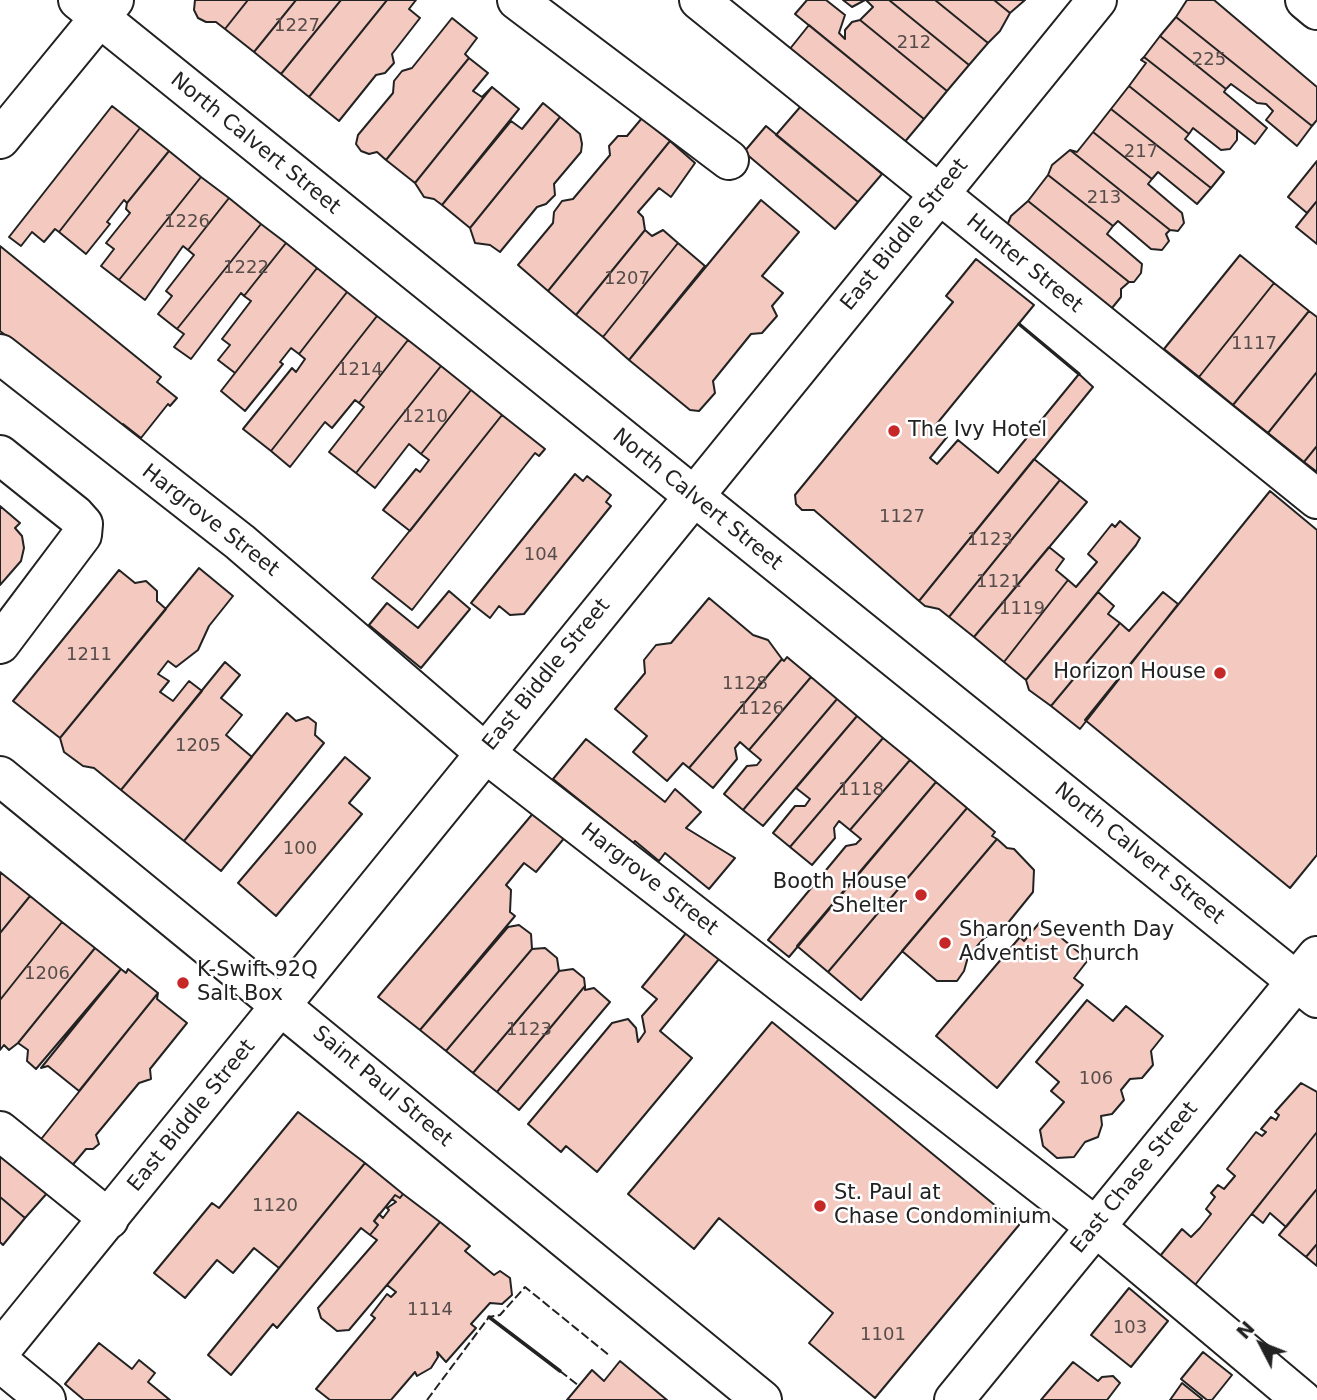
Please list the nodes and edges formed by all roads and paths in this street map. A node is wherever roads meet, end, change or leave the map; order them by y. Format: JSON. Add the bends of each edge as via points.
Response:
{"nodes":[{"id":1,"x":517,"y":0,"type":"edge"},
{"id":2,"x":699,"y":0,"type":"edge"},
{"id":3,"x":1097,"y":0,"type":"edge"},
{"id":4,"x":1305,"y":0,"type":"edge"},
{"id":5,"x":97,"y":6,"type":"edge"},
{"id":6,"x":1317,"y":9,"type":"edge"},
{"id":7,"x":738,"y":12,"type":"edge"},
{"id":8,"x":0,"y":139,"type":"edge"},
{"id":9,"x":729,"y":160,"type":"dead end"},
{"id":10,"x":938,"y":195,"type":"junction"},
{"id":11,"x":0,"y":355,"type":"edge"},
{"id":12,"x":0,"y":455,"type":"edge"},
{"id":13,"x":692,"y":495,"type":"junction"},
{"id":14,"x":1317,"y":499,"type":"edge"},
{"id":15,"x":0,"y":644,"type":"edge"},
{"id":16,"x":484,"y":752,"type":"junction"},
{"id":17,"x":0,"y":776,"type":"edge"},
{"id":18,"x":1310,"y":978,"type":"edge"},
{"id":19,"x":282,"y":1004,"type":"junction"},
{"id":20,"x":0,"y":1132,"type":"edge"},
{"id":21,"x":109,"y":1219,"type":"junction"},
{"id":22,"x":1096,"y":1227,"type":"junction"},
{"id":23,"x":0,"y":1351,"type":"edge"},
{"id":24,"x":0,"y":1362,"type":"edge"},
{"id":25,"x":46,"y":1400,"type":"edge"},
{"id":26,"x":762,"y":1400,"type":"edge"},
{"id":27,"x":954,"y":1400,"type":"edge"},
{"id":28,"x":1302,"y":1400,"type":"edge"}],
"edges":[{"from":1,"to":9,"type":"main road"},
{"from":2,"to":7,"type":"main road","name":"Hunter Street"},
{"from":3,"to":10,"type":"main road","name":"East Biddle Street"},
{"from":4,"to":6,"type":"main road"},
{"from":5,"to":8,"type":"main road"},
{"from":5,"to":13,"type":"main road","name":"North Calvert Street"},
{"from":7,"to":10,"type":"main road","name":"Hunter Street"},
{"from":10,"to":13,"type":"main road","name":"East Biddle Street"},
{"from":10,"to":14,"type":"main road","name":"Hunter Street"},
{"from":11,"to":16,"type":"main road","name":"Hargrove Street","via":[[240,542]]},
{"from":12,"to":15,"type":"main road","via":[[83,524],[82,536]]},
{"from":13,"to":16,"type":"main road","name":"East Biddle Street"},
{"from":13,"to":18,"type":"main road","name":"North Calvert Street"},
{"from":16,"to":19,"type":"main road","name":"East Biddle Street"},
{"from":16,"to":22,"type":"main road","name":"Hargrove Street"},
{"from":17,"to":19,"type":"main road","name":"Saint Paul Street"},
{"from":18,"to":22,"type":"main road","name":"East Chase Street"},
{"from":19,"to":21,"type":"main road","name":"East Biddle Street"},
{"from":19,"to":26,"type":"main road","name":"Saint Paul Street"},
{"from":20,"to":21,"type":"main road"},
{"from":21,"to":23,"type":"main road","name":"East Biddle Street"},
{"from":22,"to":27,"type":"main road","name":"East Chase Street"},
{"from":22,"to":28,"type":"main road","name":"Hargrove Street"},
{"from":24,"to":25,"type":"main road"}]}
